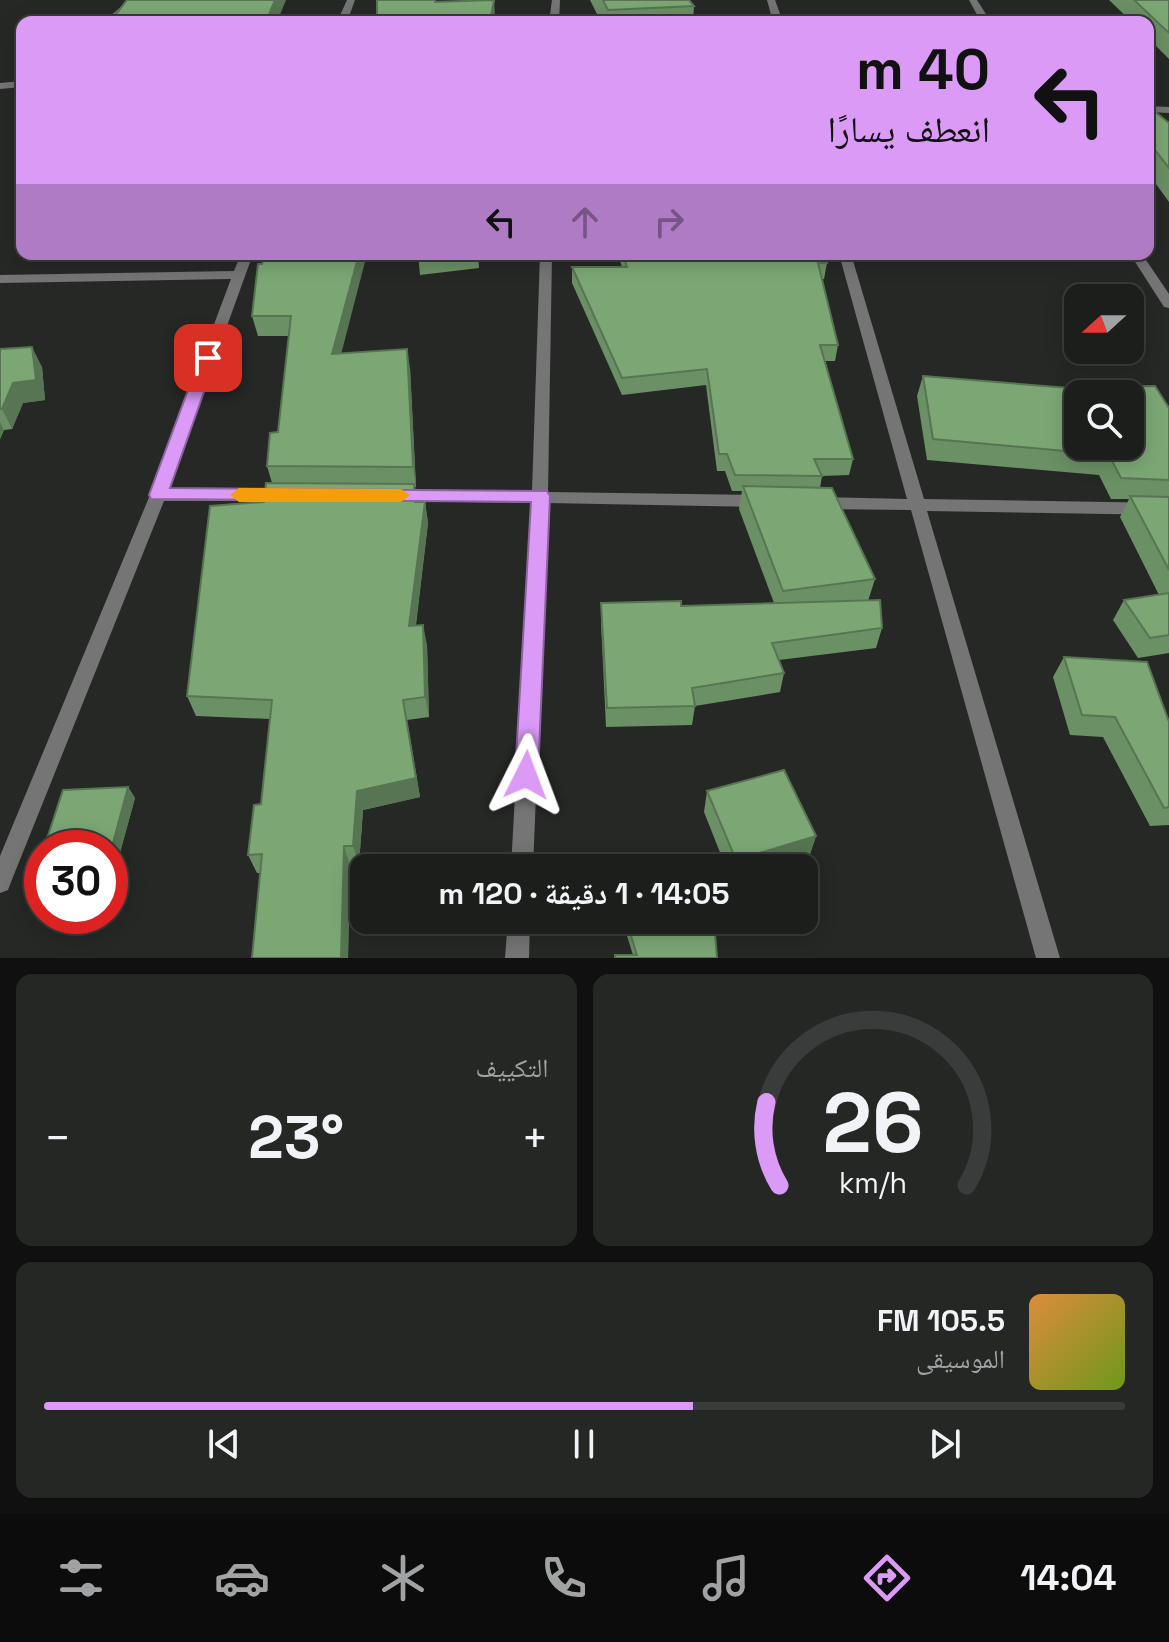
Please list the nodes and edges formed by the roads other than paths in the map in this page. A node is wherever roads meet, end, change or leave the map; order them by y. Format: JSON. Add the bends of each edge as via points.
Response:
{"nodes":[{"id":1,"x":134,"y":0,"type":"edge"},
{"id":2,"x":115,"y":16,"type":"edge"},
{"id":3,"x":244,"y":260,"type":"edge"},
{"id":4,"x":546,"y":260,"type":"edge"},
{"id":5,"x":847,"y":260,"type":"edge"},
{"id":6,"x":1140,"y":260,"type":"edge"},
{"id":7,"x":238,"y":275,"type":"junction"},
{"id":8,"x":0,"y":279,"type":"edge"},
{"id":9,"x":1169,"y":304,"type":"edge"},
{"id":10,"x":158,"y":495,"type":"junction"},
{"id":11,"x":301,"y":495,"type":"edge"},
{"id":12,"x":381,"y":495,"type":"edge"},
{"id":13,"x":540,"y":496,"type":"junction"},
{"id":14,"x":777,"y":502,"type":"edge"},
{"id":15,"x":809,"y":503,"type":"edge"},
{"id":16,"x":919,"y":505,"type":"junction"},
{"id":17,"x":1169,"y":509,"type":"edge"},
{"id":18,"x":523,"y":854,"type":"edge"},
{"id":19,"x":0,"y":882,"type":"edge"},
{"id":20,"x":518,"y":934,"type":"edge"},
{"id":21,"x":517,"y":958,"type":"edge"},
{"id":22,"x":1048,"y":958,"type":"edge"}],
"edges":[{"from":1,"to":2,"type":"street"},
{"from":3,"to":7,"type":"street"},
{"from":4,"to":13,"type":"street"},
{"from":5,"to":16,"type":"street"},
{"from":6,"to":9,"type":"street"},
{"from":7,"to":8,"type":"street"},
{"from":7,"to":10,"type":"street"},
{"from":10,"to":11,"type":"street"},
{"from":10,"to":19,"type":"street"},
{"from":12,"to":13,"type":"street"},
{"from":13,"to":14,"type":"street"},
{"from":13,"to":18,"type":"street"},
{"from":15,"to":16,"type":"street"},
{"from":16,"to":17,"type":"street"},
{"from":16,"to":22,"type":"street"},
{"from":20,"to":21,"type":"street"}]}
